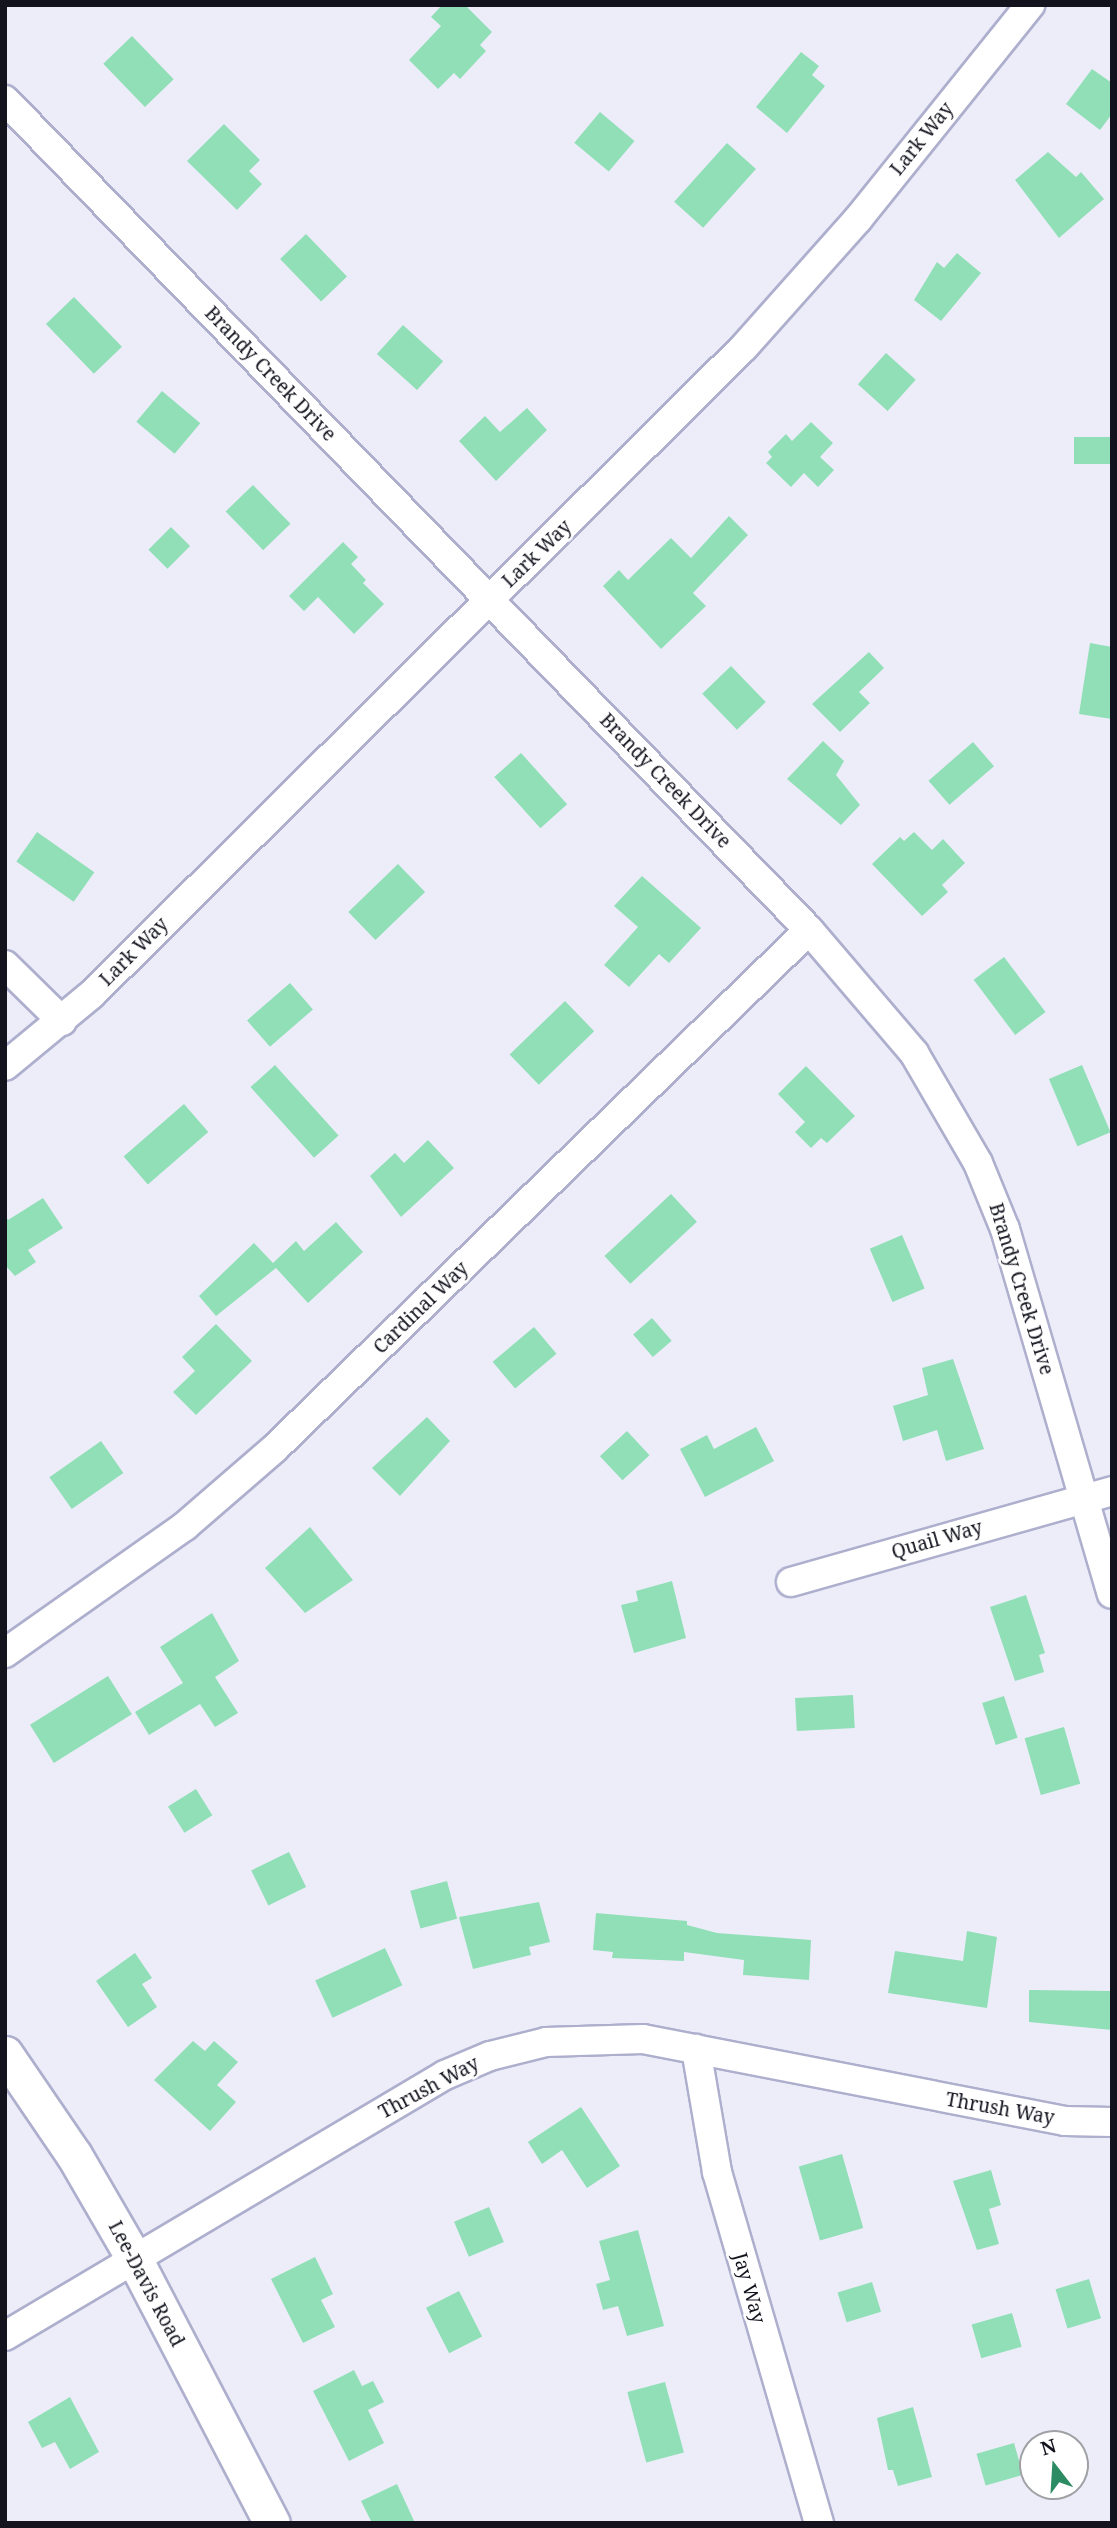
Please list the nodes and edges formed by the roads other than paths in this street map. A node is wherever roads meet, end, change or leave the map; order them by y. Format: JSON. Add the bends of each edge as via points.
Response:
{"nodes":[{"id":1,"x":1019,"y":10,"type":"edge"},
{"id":2,"x":5,"y":100,"type":"edge"},
{"id":3,"x":488,"y":600,"type":"junction"},
{"id":4,"x":809,"y":930,"type":"junction"},
{"id":5,"x":5,"y":965,"type":"edge"},
{"id":6,"x":62,"y":1021,"type":"junction"},
{"id":7,"x":5,"y":1066,"type":"edge"},
{"id":8,"x":1112,"y":1491,"type":"edge"},
{"id":9,"x":1084,"y":1499,"type":"junction"},
{"id":10,"x":791,"y":1581,"type":"dead end"},
{"id":11,"x":1112,"y":1594,"type":"edge"},
{"id":12,"x":5,"y":1653,"type":"edge"},
{"id":13,"x":696,"y":2049,"type":"junction"},
{"id":14,"x":5,"y":2054,"type":"edge"},
{"id":15,"x":1112,"y":2122,"type":"edge"},
{"id":16,"x":136,"y":2262,"type":"junction"},
{"id":17,"x":5,"y":2336,"type":"edge"},
{"id":18,"x":272,"y":2523,"type":"edge"},
{"id":19,"x":818,"y":2523,"type":"edge"}],
"edges":[{"from":1,"to":3,"type":"street","name":"Lark Way","via":[[858,219],[744,347]]},
{"from":2,"to":3,"type":"street","name":"Brandy Creek Drive"},
{"from":3,"to":4,"type":"street","name":"Brandy Creek Drive"},
{"from":3,"to":6,"type":"street","name":"Lark Way"},
{"from":4,"to":9,"type":"street","name":"Brandy Creek Drive","via":[[915,1052],[978,1163],[1005,1229]]},
{"from":4,"to":12,"type":"street","name":"Cardinal Way","via":[[274,1449],[185,1525]]},
{"from":5,"to":6,"type":"street"},
{"from":6,"to":7,"type":"street","name":"Lark Way"},
{"from":8,"to":9,"type":"street","name":"Quail Way"},
{"from":9,"to":10,"type":"street","name":"Quail Way"},
{"from":9,"to":11,"type":"street","name":"Brandy Creek Drive"},
{"from":13,"to":15,"type":"street","name":"Thrush Way","via":[[1066,2121]]},
{"from":13,"to":16,"type":"street","name":"Thrush Way","via":[[594,2037],[490,2056],[433,2082]]},
{"from":13,"to":19,"type":"street","name":"Jay Way","via":[[717,2172]]},
{"from":14,"to":16,"type":"main road","name":"Lee-Davis Road","via":[[74,2155]]},
{"from":16,"to":17,"type":"street","name":"Thrush Way"},
{"from":16,"to":18,"type":"main road","name":"Lee-Davis Road"}]}
